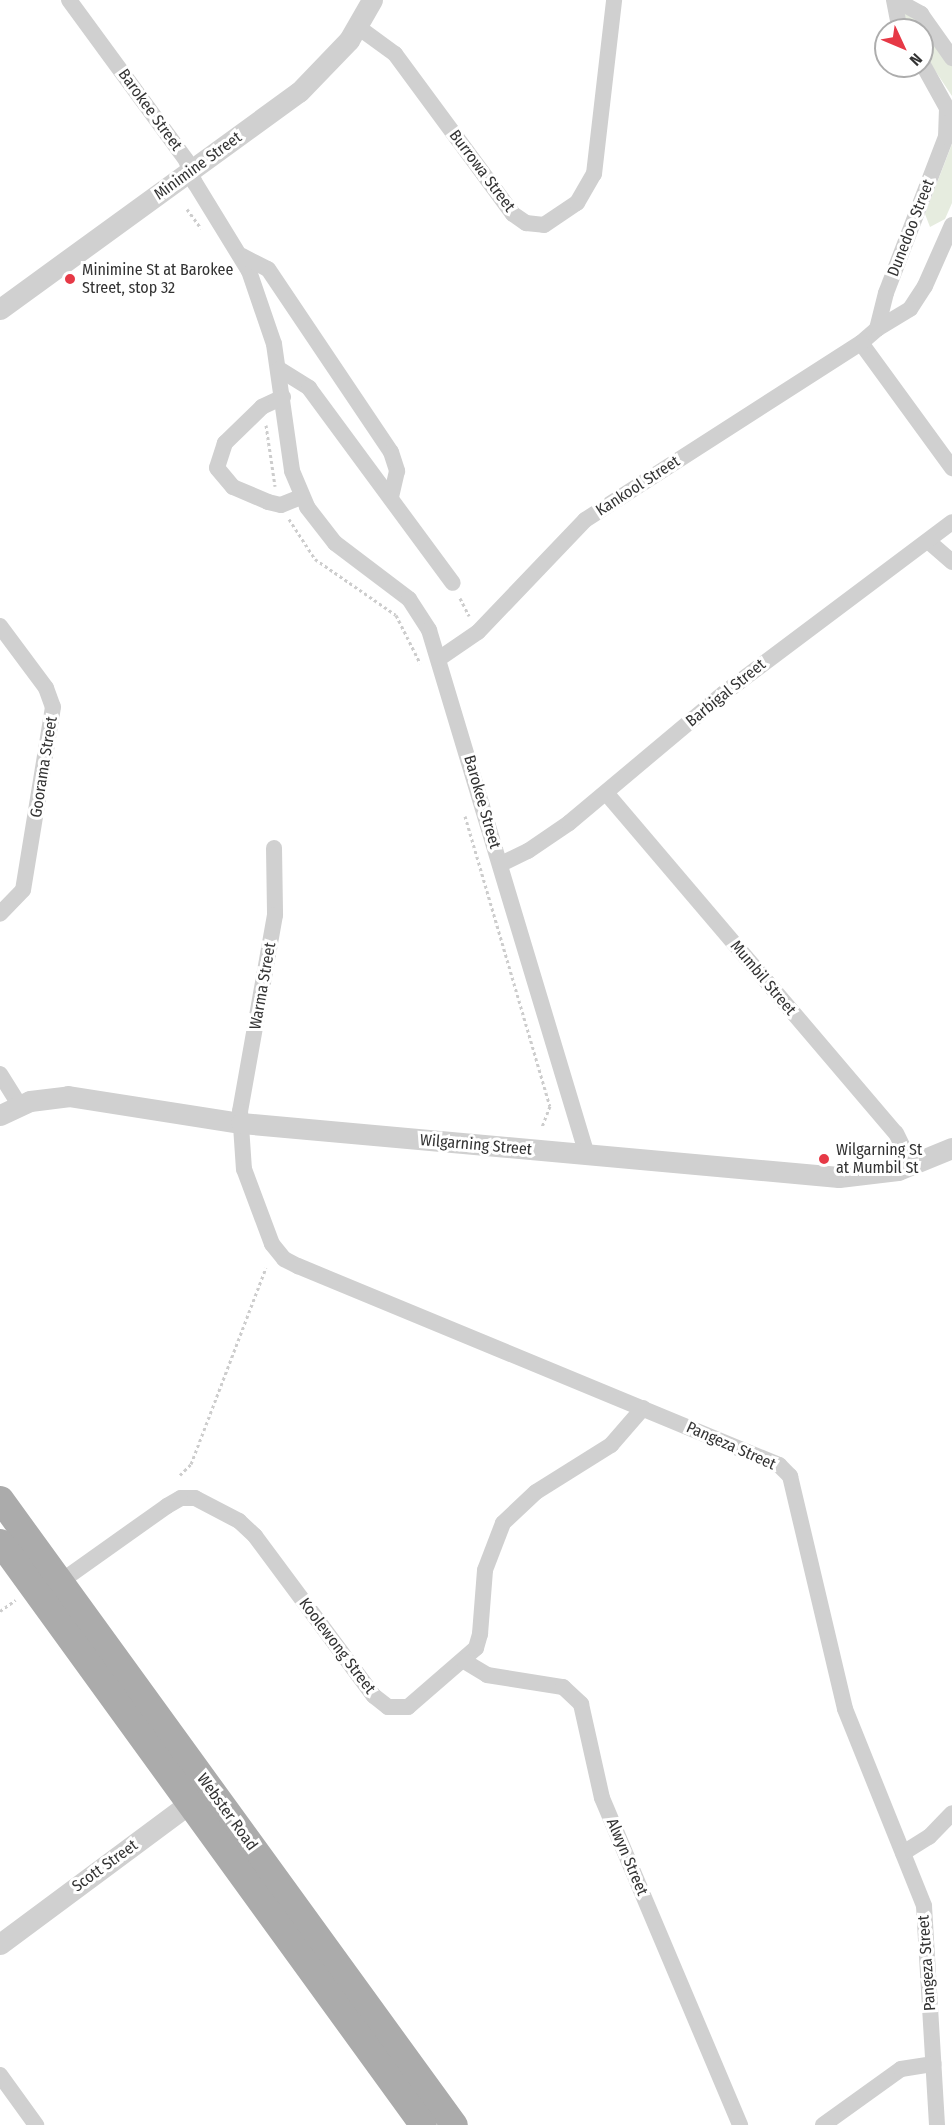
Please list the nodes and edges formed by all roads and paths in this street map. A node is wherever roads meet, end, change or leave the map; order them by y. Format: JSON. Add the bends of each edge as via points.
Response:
{"nodes":[{"id":1,"x":69,"y":0,"type":"edge"},
{"id":2,"x":372,"y":0,"type":"edge"},
{"id":3,"x":614,"y":0,"type":"edge"},
{"id":4,"x":895,"y":0,"type":"edge"},
{"id":5,"x":918,"y":3,"type":"edge"},
{"id":6,"x":898,"y":18,"type":"edge"},
{"id":7,"x":358,"y":27,"type":"junction"},
{"id":8,"x":952,"y":58,"type":"edge"},
{"id":9,"x":930,"y":78,"type":"edge"},
{"id":10,"x":191,"y":171,"type":"junction"},
{"id":11,"x":187,"y":209,"type":"dead end"},
{"id":12,"x":952,"y":225,"type":"edge"},
{"id":13,"x":204,"y":232,"type":"dead end"},
{"id":14,"x":242,"y":256,"type":"junction"},
{"id":15,"x":0,"y":309,"type":"edge"},
{"id":16,"x":877,"y":329,"type":"junction"},
{"id":17,"x":861,"y":344,"type":"junction"},
{"id":18,"x":279,"y":369,"type":"junction"},
{"id":19,"x":283,"y":397,"type":"junction"},
{"id":20,"x":265,"y":415,"type":"dead end"},
{"id":21,"x":952,"y":468,"type":"edge"},
{"id":22,"x":279,"y":496,"type":"dead end"},
{"id":23,"x":301,"y":497,"type":"junction"},
{"id":24,"x":391,"y":498,"type":"junction"},
{"id":25,"x":289,"y":519,"type":"dead end"},
{"id":26,"x":952,"y":522,"type":"edge"},
{"id":27,"x":928,"y":541,"type":"junction"},
{"id":28,"x":952,"y":562,"type":"edge"},
{"id":29,"x":453,"y":583,"type":"joint"},
{"id":30,"x":0,"y":626,"type":"edge"},
{"id":31,"x":478,"y":632,"type":"junction"},
{"id":32,"x":440,"y":658,"type":"junction"},
{"id":33,"x":422,"y":668,"type":"dead end"},
{"id":34,"x":607,"y":794,"type":"junction"},
{"id":35,"x":465,"y":814,"type":"dead end"},
{"id":36,"x":274,"y":848,"type":"dead end"},
{"id":37,"x":501,"y":864,"type":"junction"},
{"id":38,"x":0,"y":914,"type":"edge"},
{"id":39,"x":0,"y":1074,"type":"edge"},
{"id":40,"x":19,"y":1104,"type":"junction"},
{"id":41,"x":0,"y":1116,"type":"edge"},
{"id":42,"x":241,"y":1123,"type":"junction"},
{"id":43,"x":542,"y":1127,"type":"dead end"},
{"id":44,"x":952,"y":1148,"type":"edge"},
{"id":45,"x":587,"y":1155,"type":"junction"},
{"id":46,"x":912,"y":1166,"type":"junction"},
{"id":47,"x":266,"y":1268,"type":"dead end"},
{"id":48,"x":643,"y":1408,"type":"junction"},
{"id":49,"x":180,"y":1475,"type":"dead end"},
{"id":50,"x":0,"y":1499,"type":"edge"},
{"id":51,"x":0,"y":1542,"type":"edge"},
{"id":52,"x":50,"y":1588,"type":"junction"},
{"id":53,"x":464,"y":1661,"type":"junction"},
{"id":54,"x":200,"y":1796,"type":"junction"},
{"id":55,"x":952,"y":1813,"type":"edge"},
{"id":56,"x":903,"y":1853,"type":"junction"},
{"id":57,"x":0,"y":1944,"type":"edge"},
{"id":58,"x":934,"y":2064,"type":"junction"},
{"id":59,"x":0,"y":2075,"type":"edge"},
{"id":60,"x":36,"y":2125,"type":"edge"},
{"id":61,"x":423,"y":2125,"type":"edge"},
{"id":62,"x":454,"y":2125,"type":"edge"},
{"id":63,"x":740,"y":2125,"type":"edge"},
{"id":64,"x":823,"y":2125,"type":"edge"},
{"id":65,"x":937,"y":2125,"type":"edge"}],
"edges":[{"from":1,"to":10,"type":"street","name":"Barokee Street"},
{"from":2,"to":7,"type":"street","name":"Minimine Street"},
{"from":3,"to":7,"type":"street","name":"Burrowa Street","via":[[594,174],[577,202],[544,225],[526,224],[513,214],[395,54]]},
{"from":4,"to":5,"type":"street"},
{"from":4,"to":6,"type":"street"},
{"from":5,"to":8,"type":"street"},
{"from":7,"to":10,"type":"street","name":"Minimine Street","via":[[314,80]]},
{"from":9,"to":16,"type":"street","name":"Dunedoo Street","via":[[947,108],[946,137],[886,293]]},
{"from":10,"to":14,"type":"street","name":"Barokee Street"},
{"from":10,"to":15,"type":"street","name":"Minimine Street"},
{"from":11,"to":13,"type":"path"},
{"from":12,"to":16,"type":"street","name":"Dunedoo Street","via":[[918,299],[902,316]]},
{"from":14,"to":18,"type":"street","name":"Barokee Street","via":[[264,308]]},
{"from":14,"to":24,"type":"street","via":[[268,269],[391,452],[398,471]]},
{"from":16,"to":17,"type":"street","name":"Dunedoo Street"},
{"from":17,"to":21,"type":"street"},
{"from":17,"to":31,"type":"street","name":"Kankool Street","via":[[585,520]]},
{"from":18,"to":19,"type":"street","name":"Barokee Street"},
{"from":18,"to":24,"type":"street","via":[[309,388]]},
{"from":19,"to":23,"type":"street","name":"Barokee Street","via":[[292,471]]},
{"from":19,"to":23,"type":"street","via":[[262,407],[225,443],[217,468],[233,487],[268,502],[281,505]]},
{"from":20,"to":22,"type":"path","via":[[271,480]]},
{"from":23,"to":32,"type":"street","name":"Barokee Street","via":[[335,543],[409,599],[429,630]]},
{"from":24,"to":29,"type":"street"},
{"from":25,"to":33,"type":"path","via":[[315,559],[396,615]]},
{"from":26,"to":27,"type":"street","name":"Barbigal Street"},
{"from":27,"to":28,"type":"street"},
{"from":27,"to":34,"type":"street","name":"Barbigal Street","via":[[723,694]]},
{"from":29,"to":31,"type":"path"},
{"from":30,"to":38,"type":"street","name":"Goorama Street","via":[[46,688],[53,707],[22,890]]},
{"from":31,"to":32,"type":"street","name":"Kankool Street"},
{"from":32,"to":37,"type":"street","name":"Barokee Street"},
{"from":34,"to":37,"type":"street","name":"Barbigal Street","via":[[528,851]]},
{"from":34,"to":46,"type":"street","name":"Mumbil Street","via":[[896,1133]]},
{"from":35,"to":43,"type":"path","via":[[550,1106]]},
{"from":36,"to":42,"type":"street","name":"Warma Street","via":[[275,915]]},
{"from":37,"to":45,"type":"street","name":"Barokee Street"},
{"from":39,"to":40,"type":"street"},
{"from":40,"to":41,"type":"street","name":"Wilgarning Street"},
{"from":40,"to":42,"type":"street","name":"Wilgarning Street","via":[[43,1097],[68,1096]]},
{"from":42,"to":45,"type":"street","name":"Wilgarning Street"},
{"from":42,"to":48,"type":"street","name":"Pangeza Street","via":[[244,1169],[268,1237],[285,1258]]},
{"from":44,"to":46,"type":"street","name":"Wilgarning Street"},
{"from":45,"to":46,"type":"street","name":"Wilgarning Street","via":[[839,1177],[881,1174]]},
{"from":47,"to":49,"type":"path","via":[[191,1464]]},
{"from":48,"to":53,"type":"street","name":"Koolewong Street","via":[[611,1445],[536,1492],[504,1523],[485,1570],[478,1641]]},
{"from":48,"to":56,"type":"street","name":"Pangeza Street","via":[[779,1465],[790,1476],[845,1709]]},
{"from":50,"to":52,"type":"main road","name":"Webster Road"},
{"from":51,"to":52,"type":"main road","name":"Webster Road"},
{"from":52,"to":53,"type":"street","name":"Koolewong Street","via":[[167,1506],[181,1498],[195,1498],[239,1521],[255,1536],[368,1689],[388,1707],[408,1707]]},
{"from":52,"to":54,"type":"main road","name":"Webster Road"},
{"from":53,"to":63,"type":"street","name":"Alwyn Street","via":[[487,1675],[563,1687],[581,1704],[602,1798]]},
{"from":54,"to":57,"type":"street","name":"Scott Street"},
{"from":54,"to":61,"type":"main road","name":"Webster Road"},
{"from":54,"to":62,"type":"main road","name":"Webster Road"},
{"from":55,"to":56,"type":"street","via":[[929,1837]]},
{"from":56,"to":58,"type":"street","name":"Pangeza Street","via":[[924,1906]]},
{"from":58,"to":64,"type":"street","via":[[901,2069]]},
{"from":58,"to":65,"type":"street","name":"Pangeza Street"},
{"from":59,"to":60,"type":"street"}]}
